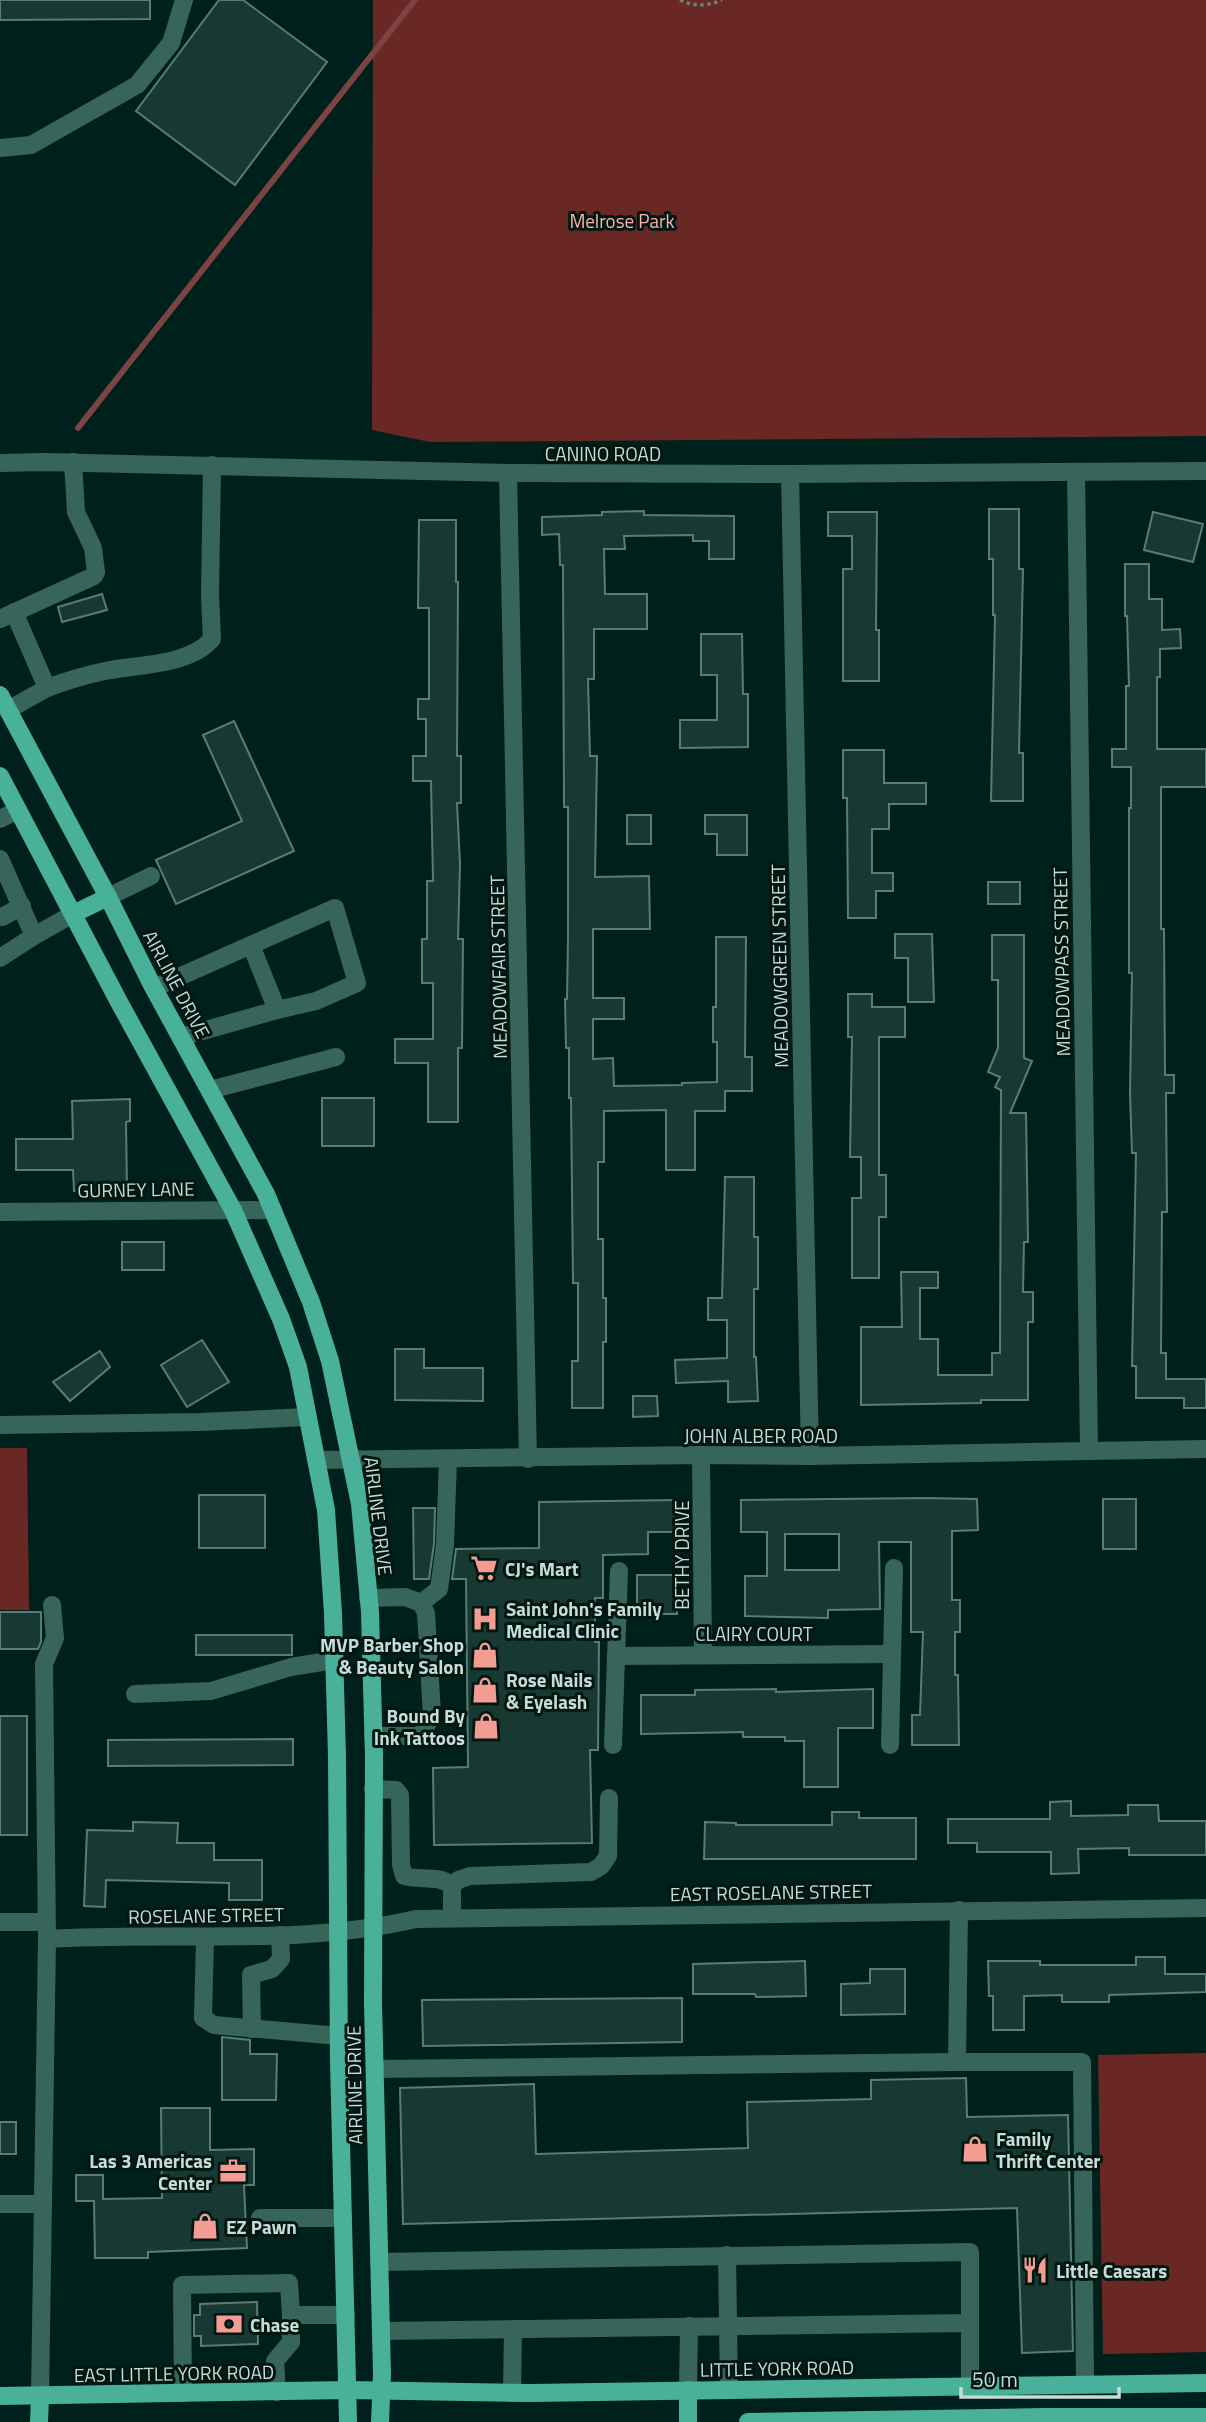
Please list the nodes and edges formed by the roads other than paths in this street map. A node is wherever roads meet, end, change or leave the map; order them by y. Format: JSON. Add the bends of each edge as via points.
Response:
{"nodes":[{"id":1,"x":184,"y":0,"type":"edge"},
{"id":2,"x":0,"y":148,"type":"edge"},
{"id":3,"x":73,"y":462,"type":"junction"},
{"id":4,"x":0,"y":463,"type":"edge"},
{"id":5,"x":212,"y":465,"type":"junction"},
{"id":6,"x":1206,"y":471,"type":"edge"},
{"id":7,"x":1076,"y":472,"type":"junction"},
{"id":8,"x":508,"y":473,"type":"junction"},
{"id":9,"x":790,"y":474,"type":"junction"},
{"id":10,"x":7,"y":615,"type":"edge"},
{"id":11,"x":47,"y":688,"type":"junction"},
{"id":12,"x":4,"y":703,"type":"edge"},
{"id":13,"x":0,"y":776,"type":"edge"},
{"id":14,"x":18,"y":810,"type":"junction"},
{"id":15,"x":0,"y":819,"type":"edge"},
{"id":16,"x":2,"y":871,"type":"edge"},
{"id":17,"x":151,"y":876,"type":"dead end"},
{"id":18,"x":108,"y":897,"type":"junction"},
{"id":19,"x":22,"y":906,"type":"junction"},
{"id":20,"x":73,"y":914,"type":"junction"},
{"id":21,"x":2,"y":917,"type":"dead end"},
{"id":22,"x":34,"y":936,"type":"junction"},
{"id":23,"x":251,"y":945,"type":"junction"},
{"id":24,"x":0,"y":958,"type":"edge"},
{"id":25,"x":154,"y":988,"type":"junction"},
{"id":26,"x":277,"y":1010,"type":"junction"},
{"id":27,"x":181,"y":1037,"type":"junction"},
{"id":28,"x":336,"y":1057,"type":"dead end"},
{"id":29,"x":210,"y":1090,"type":"junction"},
{"id":30,"x":233,"y":1210,"type":"junction"},
{"id":31,"x":273,"y":1210,"type":"junction"},
{"id":32,"x":0,"y":1212,"type":"edge"},
{"id":33,"x":307,"y":1417,"type":"junction"},
{"id":34,"x":0,"y":1425,"type":"edge"},
{"id":35,"x":1206,"y":1449,"type":"edge"},
{"id":36,"x":1089,"y":1451,"type":"junction"},
{"id":37,"x":701,"y":1455,"type":"junction"},
{"id":38,"x":810,"y":1456,"type":"junction"},
{"id":39,"x":352,"y":1458,"type":"junction"},
{"id":40,"x":448,"y":1458,"type":"junction"},
{"id":41,"x":528,"y":1459,"type":"junction"},
{"id":42,"x":316,"y":1460,"type":"junction"},
{"id":43,"x":894,"y":1568,"type":"dead end"},
{"id":44,"x":619,"y":1571,"type":"dead end"},
{"id":45,"x":368,"y":1598,"type":"junction"},
{"id":46,"x":421,"y":1603,"type":"junction"},
{"id":47,"x":52,"y":1605,"type":"dead end"},
{"id":48,"x":703,"y":1654,"type":"junction"},
{"id":49,"x":892,"y":1654,"type":"junction"},
{"id":50,"x":616,"y":1656,"type":"junction"},
{"id":51,"x":334,"y":1660,"type":"junction"},
{"id":52,"x":135,"y":1694,"type":"dead end"},
{"id":53,"x":373,"y":1736,"type":"junction"},
{"id":54,"x":614,"y":1745,"type":"dead end"},
{"id":55,"x":890,"y":1745,"type":"dead end"},
{"id":56,"x":373,"y":1789,"type":"junction"},
{"id":57,"x":609,"y":1798,"type":"dead end"},
{"id":58,"x":452,"y":1885,"type":"junction"},
{"id":59,"x":1206,"y":1908,"type":"edge"},
{"id":60,"x":959,"y":1910,"type":"junction"},
{"id":61,"x":452,"y":1918,"type":"junction"},
{"id":62,"x":0,"y":1922,"type":"edge"},
{"id":63,"x":373,"y":1928,"type":"junction"},
{"id":64,"x":46,"y":1930,"type":"junction"},
{"id":65,"x":339,"y":1933,"type":"junction"},
{"id":66,"x":280,"y":1935,"type":"junction"},
{"id":67,"x":205,"y":1938,"type":"junction"},
{"id":68,"x":252,"y":2029,"type":"junction"},
{"id":69,"x":339,"y":2036,"type":"junction"},
{"id":70,"x":957,"y":2062,"type":"junction"},
{"id":71,"x":375,"y":2069,"type":"junction"},
{"id":72,"x":0,"y":2204,"type":"edge"},
{"id":73,"x":43,"y":2204,"type":"junction"},
{"id":74,"x":260,"y":2218,"type":"dead end"},
{"id":75,"x":343,"y":2218,"type":"junction"},
{"id":76,"x":727,"y":2255,"type":"junction"},
{"id":77,"x":379,"y":2262,"type":"junction"},
{"id":78,"x":291,"y":2315,"type":"junction"},
{"id":79,"x":346,"y":2315,"type":"junction"},
{"id":80,"x":970,"y":2323,"type":"junction"},
{"id":81,"x":689,"y":2326,"type":"junction"},
{"id":82,"x":727,"y":2326,"type":"junction"},
{"id":83,"x":513,"y":2329,"type":"junction"},
{"id":84,"x":381,"y":2331,"type":"junction"},
{"id":85,"x":1206,"y":2383,"type":"edge"},
{"id":86,"x":1085,"y":2384,"type":"junction"},
{"id":87,"x":970,"y":2385,"type":"junction"},
{"id":88,"x":729,"y":2389,"type":"junction"},
{"id":89,"x":348,"y":2390,"type":"junction"},
{"id":90,"x":381,"y":2390,"type":"junction"},
{"id":91,"x":688,"y":2390,"type":"junction"},
{"id":92,"x":277,"y":2392,"type":"junction"},
{"id":93,"x":183,"y":2393,"type":"junction"},
{"id":94,"x":512,"y":2393,"type":"junction"},
{"id":95,"x":0,"y":2396,"type":"edge"},
{"id":96,"x":40,"y":2396,"type":"junction"},
{"id":97,"x":1085,"y":2417,"type":"junction"},
{"id":98,"x":970,"y":2418,"type":"junction"},
{"id":99,"x":1200,"y":2419,"type":"edge"},
{"id":100,"x":931,"y":2420,"type":"edge"},
{"id":101,"x":994,"y":2420,"type":"edge"},
{"id":102,"x":1043,"y":2420,"type":"edge"},
{"id":103,"x":894,"y":2421,"type":"edge"},
{"id":104,"x":39,"y":2422,"type":"edge"},
{"id":105,"x":348,"y":2422,"type":"edge"},
{"id":106,"x":380,"y":2422,"type":"edge"},
{"id":107,"x":688,"y":2422,"type":"edge"},
{"id":108,"x":748,"y":2422,"type":"edge"}],
"edges":[{"from":1,"to":2,"type":"street","via":[[171,43],[137,85],[31,145]]},
{"from":3,"to":4,"type":"street","name":"CANINO ROAD"},
{"from":3,"to":5,"type":"street","name":"CANINO ROAD"},
{"from":3,"to":10,"type":"street","via":[[76,512],[93,548],[96,572]]},
{"from":5,"to":8,"type":"street","name":"CANINO ROAD"},
{"from":5,"to":11,"type":"street","via":[[212,639],[186,656],[105,671]]},
{"from":6,"to":7,"type":"street","name":"CANINO ROAD"},
{"from":7,"to":9,"type":"street","name":"CANINO ROAD"},
{"from":7,"to":36,"type":"street","name":"MEADOWPASS STREET"},
{"from":8,"to":9,"type":"street","name":"CANINO ROAD"},
{"from":8,"to":41,"type":"street","name":"MEADOWFAIR STREET"},
{"from":9,"to":38,"type":"street","name":"MEADOWGREEN STREET"},
{"from":10,"to":11,"type":"street"},
{"from":11,"to":12,"type":"street"},
{"from":12,"to":18,"type":"main road","name":"AIRLINE DRIVE"},
{"from":13,"to":14,"type":"main road","name":"AIRLINE DRIVE"},
{"from":14,"to":15,"type":"street"},
{"from":14,"to":20,"type":"main road","name":"AIRLINE DRIVE"},
{"from":16,"to":19,"type":"street"},
{"from":17,"to":18,"type":"street"},
{"from":18,"to":20,"type":"main road"},
{"from":18,"to":25,"type":"main road","name":"AIRLINE DRIVE"},
{"from":19,"to":21,"type":"street"},
{"from":19,"to":22,"type":"street"},
{"from":20,"to":22,"type":"street"},
{"from":20,"to":30,"type":"main road","name":"AIRLINE DRIVE"},
{"from":22,"to":24,"type":"street"},
{"from":23,"to":25,"type":"street"},
{"from":23,"to":26,"type":"street"},
{"from":23,"to":26,"type":"street","via":[[335,908],[357,983],[316,1001]]},
{"from":25,"to":27,"type":"main road","name":"AIRLINE DRIVE"},
{"from":26,"to":27,"type":"street"},
{"from":27,"to":29,"type":"main road","name":"AIRLINE DRIVE"},
{"from":28,"to":29,"type":"street"},
{"from":29,"to":31,"type":"main road","name":"AIRLINE DRIVE"},
{"from":30,"to":31,"type":"street","name":"GURNEY LANE"},
{"from":30,"to":32,"type":"street","name":"GURNEY LANE"},
{"from":30,"to":33,"type":"main road","name":"AIRLINE DRIVE","via":[[281,1319],[298,1367]]},
{"from":31,"to":39,"type":"main road","name":"AIRLINE DRIVE","via":[[319,1325]]},
{"from":33,"to":34,"type":"street"},
{"from":33,"to":42,"type":"main road","name":"AIRLINE DRIVE"},
{"from":35,"to":36,"type":"street","name":"JOHN ALBER ROAD"},
{"from":36,"to":38,"type":"street","name":"JOHN ALBER ROAD"},
{"from":37,"to":38,"type":"street","name":"JOHN ALBER ROAD"},
{"from":37,"to":41,"type":"street","name":"JOHN ALBER ROAD"},
{"from":37,"to":48,"type":"street","name":"BETHY DRIVE"},
{"from":39,"to":40,"type":"street","name":"JOHN ALBER ROAD"},
{"from":39,"to":42,"type":"street","name":"JOHN ALBER ROAD"},
{"from":39,"to":45,"type":"main road","name":"AIRLINE DRIVE"},
{"from":40,"to":41,"type":"street","name":"JOHN ALBER ROAD"},
{"from":40,"to":46,"type":"street","via":[[439,1589]]},
{"from":42,"to":51,"type":"main road","name":"AIRLINE DRIVE","via":[[326,1510]]},
{"from":43,"to":49,"type":"street"},
{"from":44,"to":50,"type":"street"},
{"from":45,"to":46,"type":"street","via":[[405,1597]]},
{"from":45,"to":53,"type":"main road","name":"AIRLINE DRIVE"},
{"from":46,"to":53,"type":"street","via":[[426,1614],[432,1715],[421,1736]]},
{"from":47,"to":64,"type":"street","via":[[55,1638],[44,1664]]},
{"from":48,"to":49,"type":"street","name":"CLAIRY COURT"},
{"from":48,"to":50,"type":"street","name":"CLAIRY COURT"},
{"from":49,"to":55,"type":"street"},
{"from":50,"to":54,"type":"street"},
{"from":51,"to":52,"type":"street","via":[[291,1667],[212,1691]]},
{"from":51,"to":65,"type":"main road","name":"AIRLINE DRIVE"},
{"from":53,"to":56,"type":"main road","name":"AIRLINE DRIVE"},
{"from":56,"to":58,"type":"street","via":[[396,1790],[400,1795],[404,1876],[444,1879]]},
{"from":56,"to":63,"type":"main road","name":"AIRLINE DRIVE"},
{"from":57,"to":58,"type":"street","via":[[608,1856],[591,1872],[470,1876]]},
{"from":58,"to":61,"type":"street"},
{"from":59,"to":60,"type":"street","name":"EAST ROSELANE STREET"},
{"from":60,"to":61,"type":"street","name":"EAST ROSELANE STREET"},
{"from":60,"to":70,"type":"street"},
{"from":61,"to":63,"type":"street","name":"EAST ROSELANE STREET","via":[[416,1919]]},
{"from":62,"to":64,"type":"street","name":"ROSELANE STREET"},
{"from":63,"to":65,"type":"street","name":"EAST ROSELANE STREET"},
{"from":63,"to":71,"type":"main road","name":"AIRLINE DRIVE"},
{"from":64,"to":67,"type":"street","name":"ROSELANE STREET","via":[[75,1937]]},
{"from":64,"to":73,"type":"street"},
{"from":65,"to":66,"type":"street","name":"ROSELANE STREET"},
{"from":65,"to":69,"type":"main road","name":"AIRLINE DRIVE"},
{"from":66,"to":67,"type":"street","name":"ROSELANE STREET"},
{"from":66,"to":68,"type":"street","via":[[281,1959],[272,1969],[251,1975]]},
{"from":67,"to":68,"type":"street","via":[[203,2018],[214,2025]]},
{"from":68,"to":69,"type":"street"},
{"from":69,"to":75,"type":"main road","name":"AIRLINE DRIVE"},
{"from":70,"to":71,"type":"street"},
{"from":70,"to":86,"type":"street","via":[[1082,2063]]},
{"from":71,"to":77,"type":"main road","name":"AIRLINE DRIVE"},
{"from":72,"to":73,"type":"street"},
{"from":73,"to":96,"type":"street"},
{"from":74,"to":75,"type":"street"},
{"from":75,"to":79,"type":"main road","name":"AIRLINE DRIVE"},
{"from":76,"to":77,"type":"street"},
{"from":76,"to":80,"type":"street","via":[[970,2252]]},
{"from":76,"to":82,"type":"street"},
{"from":77,"to":84,"type":"main road","name":"AIRLINE DRIVE"},
{"from":78,"to":79,"type":"street"},
{"from":78,"to":92,"type":"street","via":[[291,2342],[275,2361]]},
{"from":78,"to":93,"type":"street","via":[[289,2283],[182,2285]]},
{"from":79,"to":89,"type":"main road","name":"AIRLINE DRIVE"},
{"from":80,"to":82,"type":"street"},
{"from":80,"to":87,"type":"street"},
{"from":81,"to":82,"type":"street"},
{"from":81,"to":83,"type":"street"},
{"from":81,"to":91,"type":"street"},
{"from":82,"to":88,"type":"street"},
{"from":83,"to":84,"type":"street"},
{"from":83,"to":94,"type":"street"},
{"from":84,"to":90,"type":"main road","name":"AIRLINE DRIVE"},
{"from":85,"to":86,"type":"main road","name":"LITTLE YORK ROAD"},
{"from":86,"to":87,"type":"main road","name":"LITTLE YORK ROAD"},
{"from":86,"to":97,"type":"main road"},
{"from":87,"to":88,"type":"main road","name":"LITTLE YORK ROAD"},
{"from":87,"to":98,"type":"main road"},
{"from":88,"to":91,"type":"main road","name":"LITTLE YORK ROAD"},
{"from":89,"to":90,"type":"main road","name":"LITTLE YORK ROAD"},
{"from":89,"to":92,"type":"main road","name":"EAST LITTLE YORK ROAD"},
{"from":89,"to":105,"type":"main road","name":"AIRLINE DRIVE"},
{"from":90,"to":94,"type":"main road","name":"LITTLE YORK ROAD"},
{"from":90,"to":106,"type":"main road","name":"AIRLINE DRIVE"},
{"from":91,"to":94,"type":"main road","name":"LITTLE YORK ROAD"},
{"from":91,"to":107,"type":"main road"},
{"from":92,"to":93,"type":"main road","name":"EAST LITTLE YORK ROAD"},
{"from":93,"to":96,"type":"main road","name":"EAST LITTLE YORK ROAD"},
{"from":95,"to":96,"type":"main road","name":"EAST LITTLE YORK ROAD"},
{"from":96,"to":104,"type":"main road"},
{"from":97,"to":99,"type":"main road"},
{"from":97,"to":102,"type":"main road"},
{"from":98,"to":100,"type":"main road"},
{"from":98,"to":101,"type":"main road"},
{"from":100,"to":103,"type":"main road"},
{"from":101,"to":102,"type":"main road"},
{"from":103,"to":108,"type":"main road"}]}
